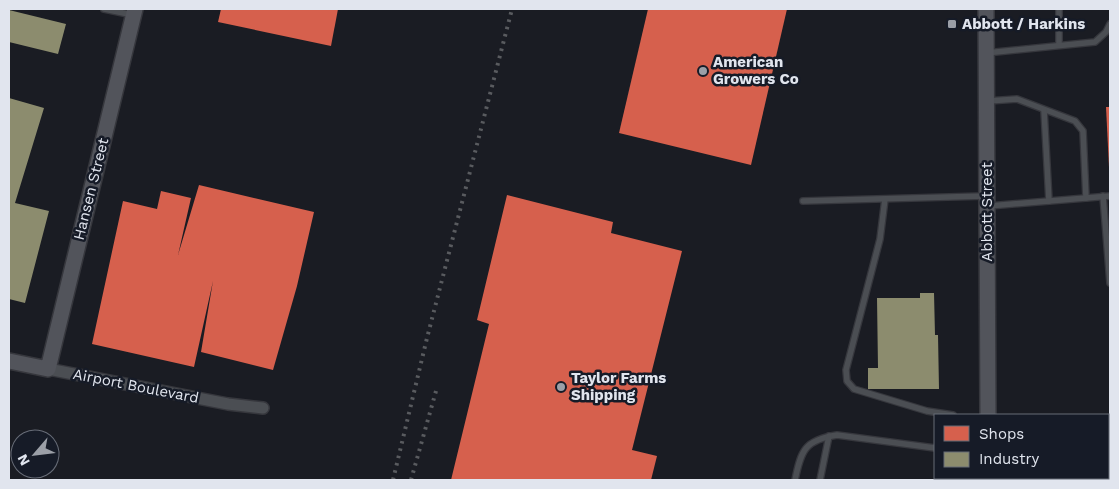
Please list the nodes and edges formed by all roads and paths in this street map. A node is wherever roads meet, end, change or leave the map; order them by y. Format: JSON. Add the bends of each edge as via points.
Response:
{"nodes":[{"id":1,"x":104,"y":9,"type":"edge"},
{"id":2,"x":986,"y":9,"type":"edge"},
{"id":3,"x":1059,"y":9,"type":"edge"},
{"id":4,"x":134,"y":12,"type":"edge"},
{"id":5,"x":1110,"y":24,"type":"edge"},
{"id":6,"x":1059,"y":45,"type":"junction"},
{"id":7,"x":986,"y":53,"type":"junction"},
{"id":8,"x":987,"y":101,"type":"junction"},
{"id":9,"x":1044,"y":110,"type":"junction"},
{"id":10,"x":1107,"y":196,"type":"edge"},
{"id":11,"x":1086,"y":198,"type":"junction"},
{"id":12,"x":885,"y":199,"type":"junction"},
{"id":13,"x":803,"y":201,"type":"dead end"},
{"id":14,"x":987,"y":201,"type":"junction"},
{"id":15,"x":1049,"y":201,"type":"junction"},
{"id":16,"x":1110,"y":283,"type":"edge"},
{"id":17,"x":9,"y":361,"type":"edge"},
{"id":18,"x":48,"y":369,"type":"junction"},
{"id":19,"x":263,"y":408,"type":"dead end"},
{"id":20,"x":948,"y":414,"type":"edge"},
{"id":21,"x":988,"y":414,"type":"edge"},
{"id":22,"x":829,"y":436,"type":"junction"},
{"id":23,"x":934,"y":448,"type":"edge"},
{"id":24,"x":795,"y":480,"type":"edge"},
{"id":25,"x":820,"y":480,"type":"edge"}],
"edges":[{"from":1,"to":4,"type":"lane"},
{"from":2,"to":7,"type":"street","name":"Abbott Street"},
{"from":3,"to":6,"type":"lane"},
{"from":4,"to":18,"type":"street","name":"Hansen Street"},
{"from":5,"to":6,"type":"lane","via":[[1095,42]]},
{"from":6,"to":7,"type":"lane"},
{"from":7,"to":8,"type":"street","name":"Abbott Street"},
{"from":8,"to":9,"type":"lane","via":[[1017,99]]},
{"from":8,"to":14,"type":"street","name":"Abbott Street"},
{"from":9,"to":11,"type":"lane","via":[[1075,121],[1083,131]]},
{"from":9,"to":15,"type":"lane"},
{"from":10,"to":11,"type":"lane"},
{"from":10,"to":16,"type":"lane"},
{"from":11,"to":15,"type":"lane"},
{"from":12,"to":13,"type":"lane"},
{"from":12,"to":14,"type":"lane"},
{"from":12,"to":20,"type":"lane","via":[[880,239],[846,370],[847,380],[854,389]]},
{"from":14,"to":15,"type":"lane"},
{"from":14,"to":21,"type":"street","name":"Abbott Street"},
{"from":17,"to":18,"type":"street","name":"Airport Boulevard"},
{"from":18,"to":19,"type":"street","name":"Airport Boulevard"},
{"from":22,"to":23,"type":"lane"},
{"from":22,"to":24,"type":"lane","via":[[808,445],[799,460]]},
{"from":22,"to":25,"type":"lane"}]}
